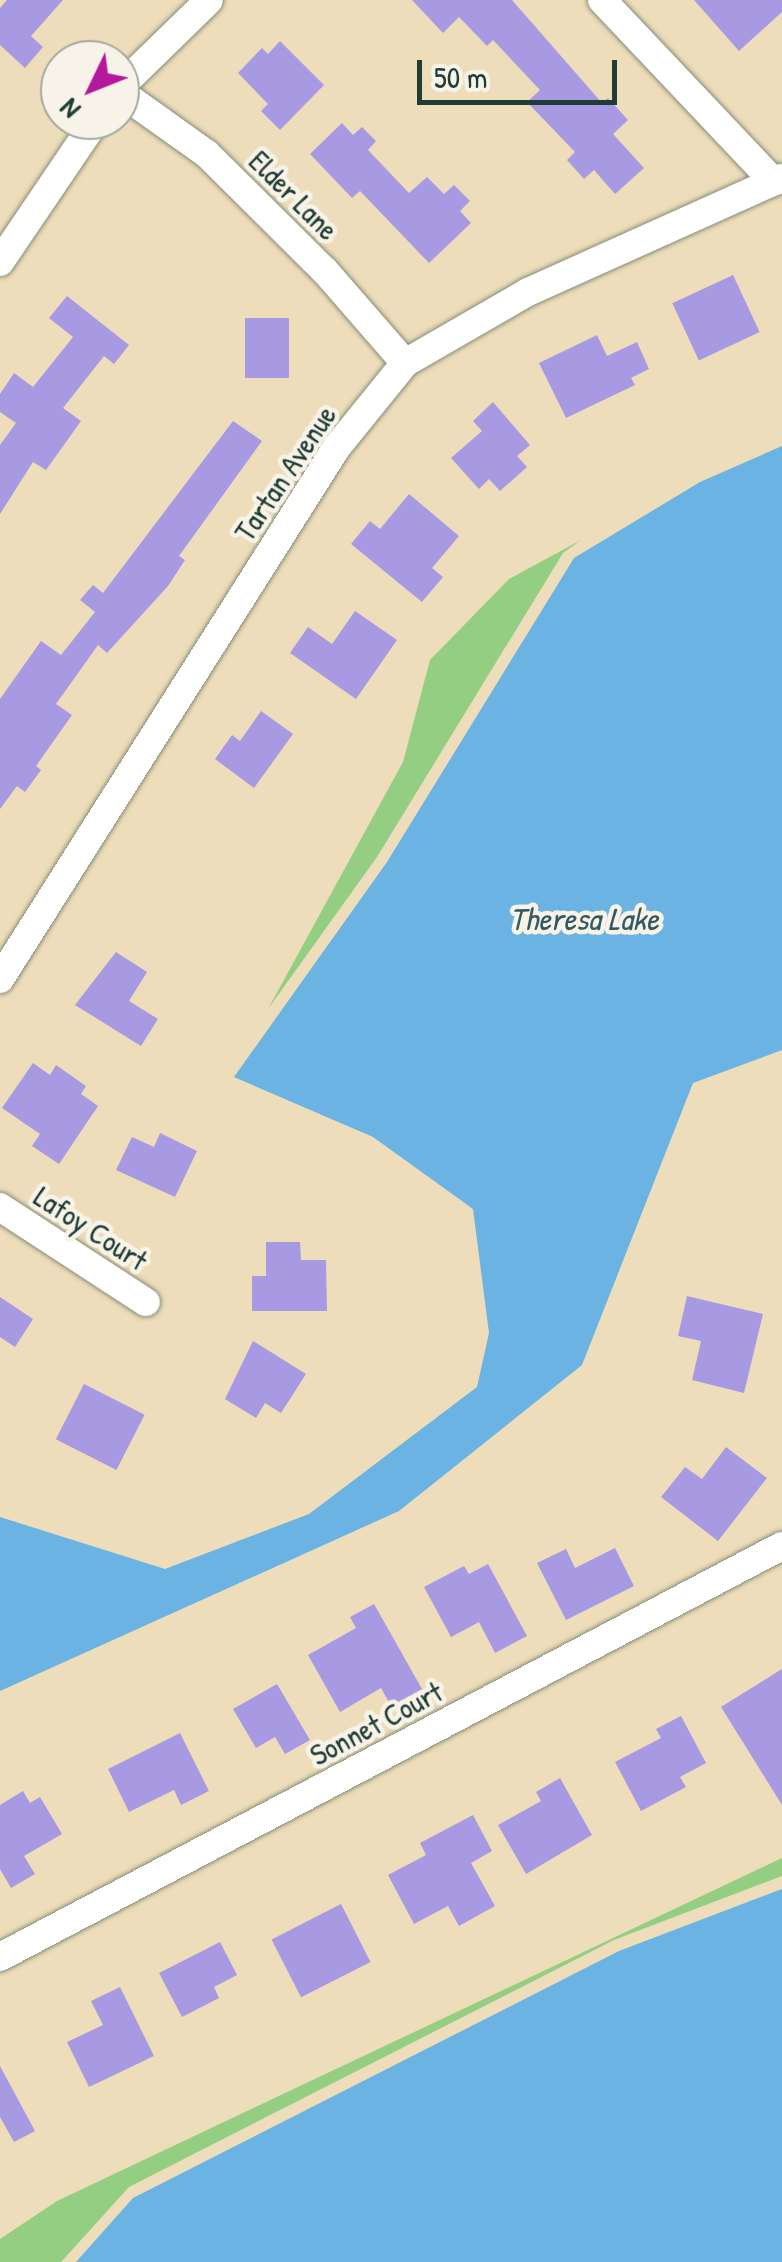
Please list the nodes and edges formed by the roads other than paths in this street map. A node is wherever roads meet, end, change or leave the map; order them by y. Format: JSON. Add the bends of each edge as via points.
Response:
{"nodes":[{"id":1,"x":209,"y":0,"type":"edge"},
{"id":2,"x":602,"y":0,"type":"edge"},
{"id":3,"x":140,"y":70,"type":"edge"},
{"id":4,"x":140,"y":105,"type":"edge"},
{"id":5,"x":82,"y":140,"type":"edge"},
{"id":6,"x":778,"y":180,"type":"edge"},
{"id":7,"x":0,"y":262,"type":"edge"},
{"id":8,"x":405,"y":363,"type":"junction"},
{"id":9,"x":0,"y":979,"type":"edge"},
{"id":10,"x":0,"y":1208,"type":"edge"},
{"id":11,"x":146,"y":1302,"type":"dead end"},
{"id":12,"x":782,"y":1546,"type":"edge"},
{"id":13,"x":0,"y":1957,"type":"edge"}],
"edges":[{"from":1,"to":3,"type":"street"},
{"from":2,"to":6,"type":"street"},
{"from":4,"to":8,"type":"street","name":"Elder Lane","via":[[206,154]]},
{"from":5,"to":7,"type":"street"},
{"from":6,"to":8,"type":"street","name":"Tartan Avenue","via":[[528,292]]},
{"from":8,"to":9,"type":"street","name":"Tartan Avenue","via":[[337,448]]},
{"from":10,"to":11,"type":"street","name":"Lafoy Court"},
{"from":12,"to":13,"type":"street","name":"Sonnet Court"}]}
